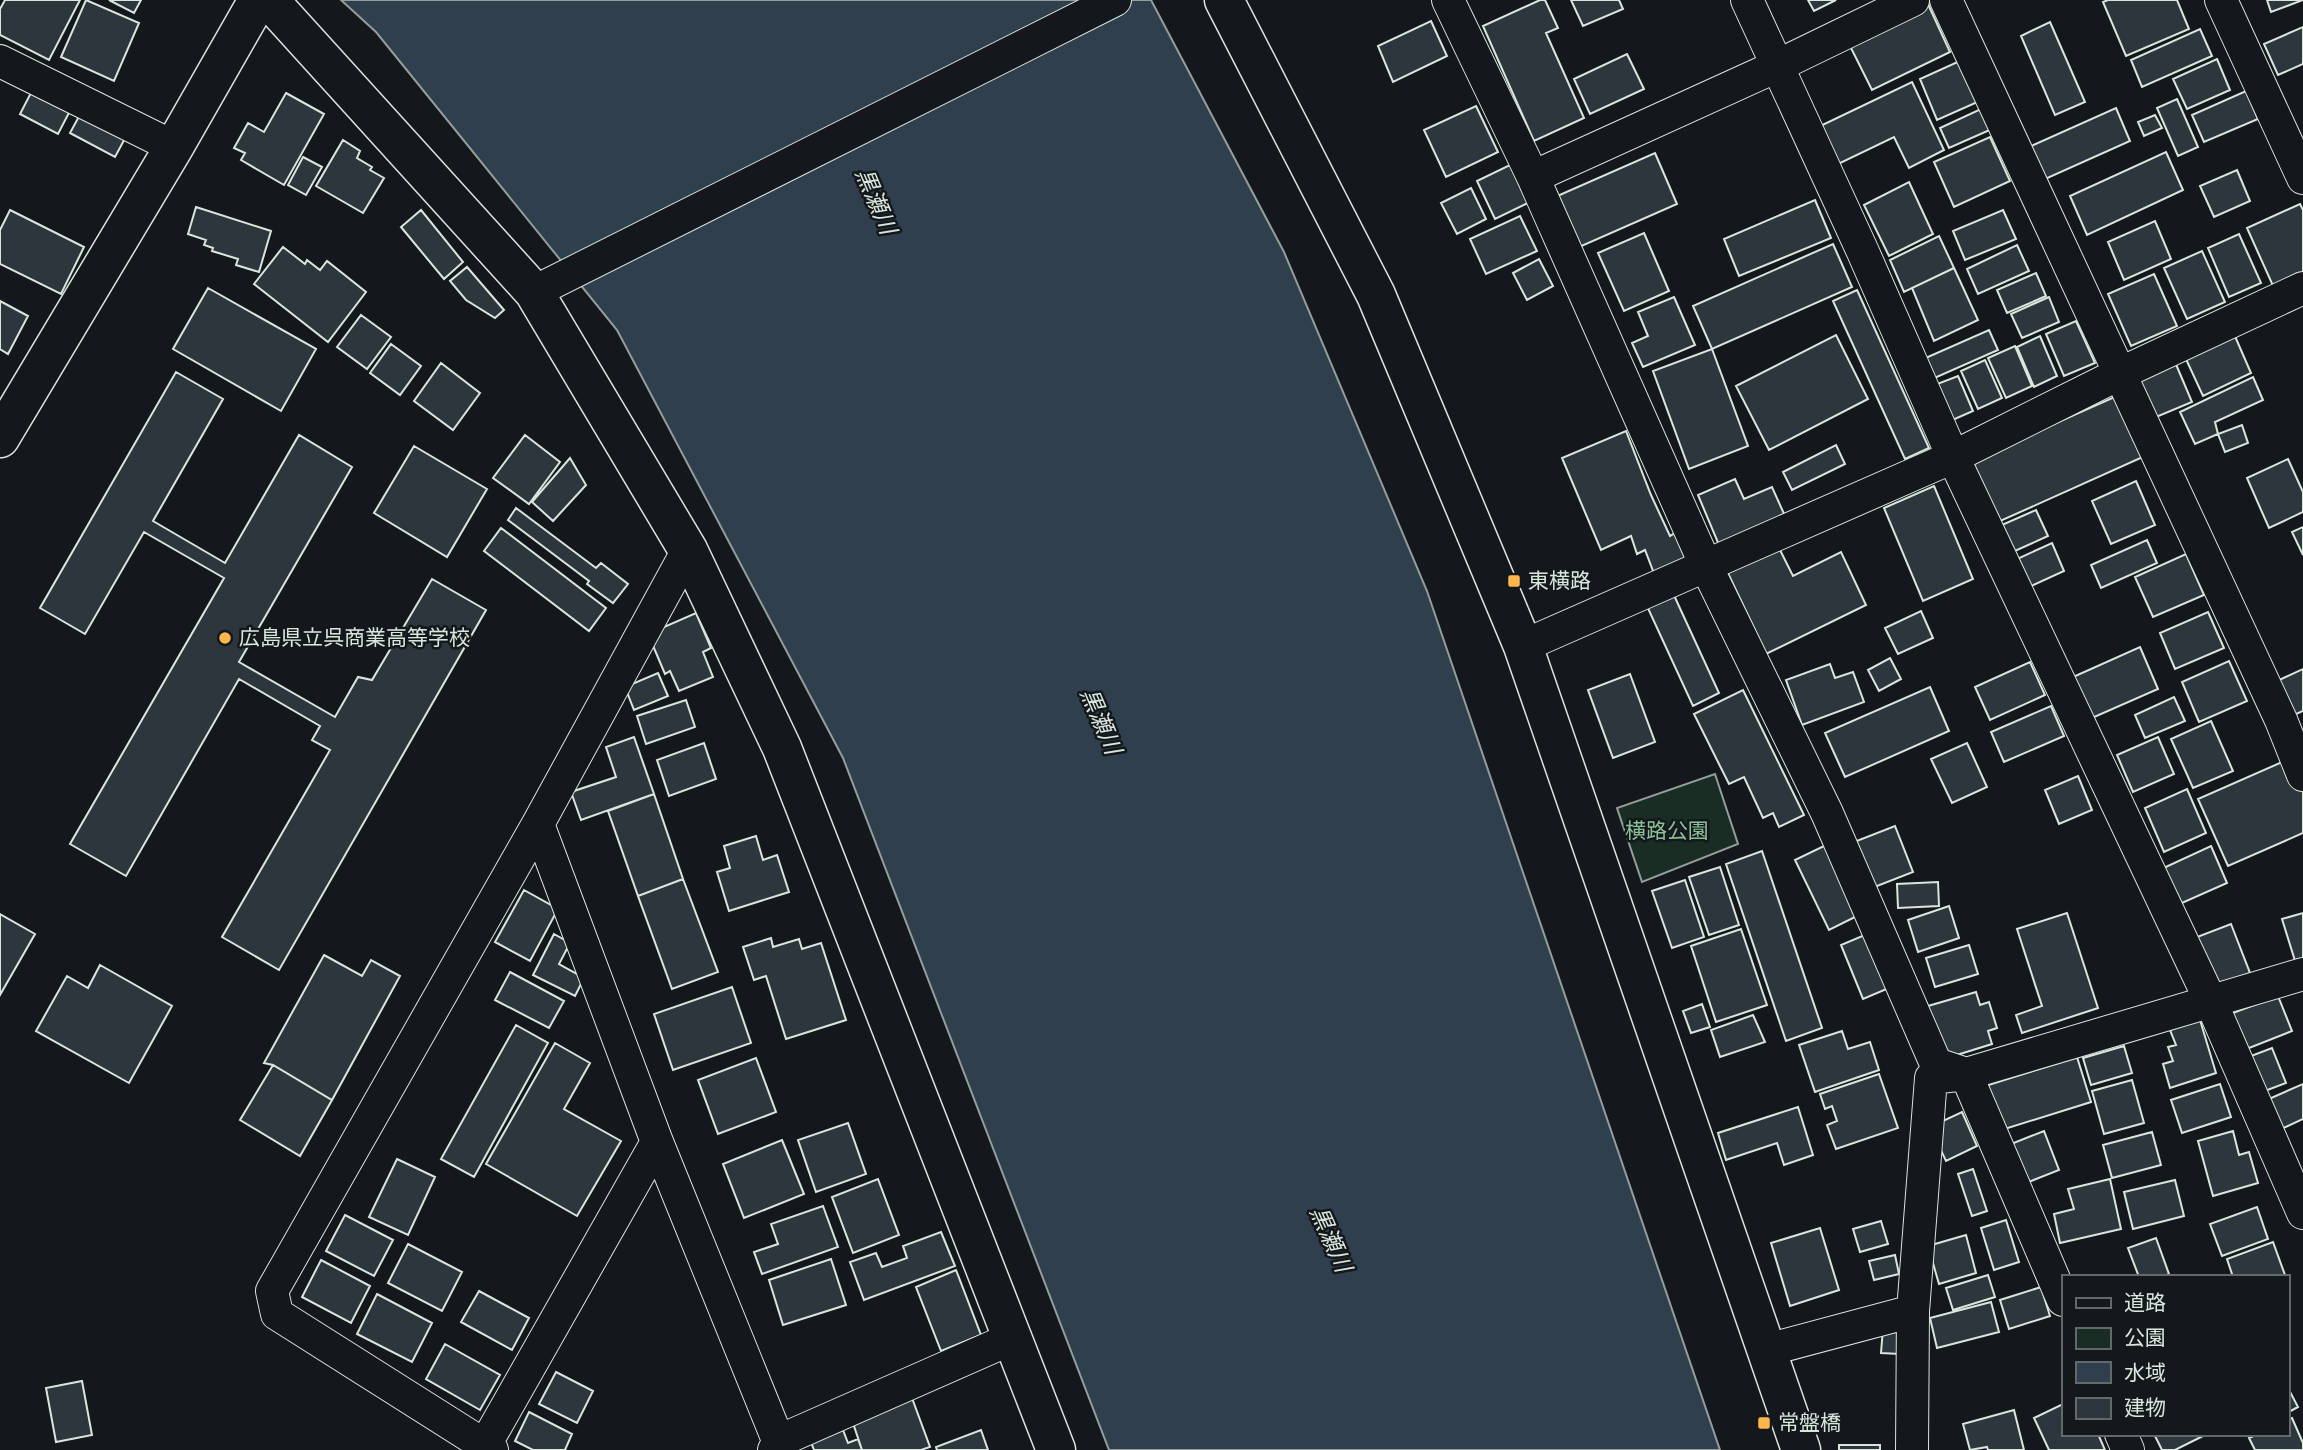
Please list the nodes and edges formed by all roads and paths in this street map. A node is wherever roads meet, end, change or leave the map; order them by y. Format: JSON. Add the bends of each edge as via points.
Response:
{"nodes":[{"id":1,"x":258,"y":0,"type":"edge"},
{"id":2,"x":269,"y":0,"type":"edge"},
{"id":3,"x":1115,"y":0,"type":"edge"},
{"id":4,"x":1224,"y":0,"type":"edge"},
{"id":5,"x":1448,"y":0,"type":"edge"},
{"id":6,"x":1747,"y":0,"type":"edge"},
{"id":7,"x":1913,"y":0,"type":"edge"},
{"id":8,"x":1947,"y":0,"type":"edge"},
{"id":9,"x":2221,"y":0,"type":"edge"},
{"id":10,"x":0,"y":61,"type":"edge"},
{"id":11,"x":1777,"y":66,"type":"junction"},
{"id":12,"x":174,"y":147,"type":"junction"},
{"id":13,"x":1533,"y":177,"type":"junction"},
{"id":14,"x":2303,"y":178,"type":"edge"},
{"id":15,"x":546,"y":286,"type":"junction"},
{"id":16,"x":2303,"y":288,"type":"edge"},
{"id":17,"x":2119,"y":374,"type":"junction"},
{"id":18,"x":0,"y":438,"type":"edge"},
{"id":19,"x":1953,"y":457,"type":"junction"},
{"id":20,"x":688,"y":551,"type":"junction"},
{"id":21,"x":1706,"y":566,"type":"junction"},
{"id":22,"x":1523,"y":646,"type":"junction"},
{"id":23,"x":2303,"y":775,"type":"edge"},
{"id":24,"x":538,"y":824,"type":"junction"},
{"id":25,"x":2303,"y":974,"type":"edge"},
{"id":26,"x":2211,"y":1002,"type":"junction"},
{"id":27,"x":1966,"y":1074,"type":"junction"},
{"id":28,"x":657,"y":1142,"type":"junction"},
{"id":29,"x":2303,"y":1213,"type":"edge"},
{"id":30,"x":2062,"y":1298,"type":"edge"},
{"id":31,"x":1913,"y":1311,"type":"junction"},
{"id":32,"x":1013,"y":1338,"type":"junction"},
{"id":33,"x":1766,"y":1350,"type":"junction"},
{"id":34,"x":489,"y":1447,"type":"edge"},
{"id":35,"x":778,"y":1447,"type":"edge"},
{"id":36,"x":1056,"y":1450,"type":"edge"},
{"id":37,"x":1801,"y":1450,"type":"edge"},
{"id":38,"x":1912,"y":1450,"type":"edge"}],
"edges":[{"from":1,"to":12,"type":"street"},
{"from":2,"to":15,"type":"street"},
{"from":3,"to":15,"type":"street"},
{"from":4,"to":22,"type":"street","via":[[1376,295]]},
{"from":5,"to":13,"type":"street"},
{"from":6,"to":11,"type":"street"},
{"from":7,"to":11,"type":"street"},
{"from":8,"to":17,"type":"street"},
{"from":9,"to":14,"type":"street"},
{"from":10,"to":12,"type":"street"},
{"from":11,"to":13,"type":"street"},
{"from":11,"to":19,"type":"street"},
{"from":12,"to":18,"type":"street"},
{"from":13,"to":21,"type":"street"},
{"from":15,"to":20,"type":"street"},
{"from":16,"to":17,"type":"street"},
{"from":17,"to":19,"type":"street"},
{"from":17,"to":23,"type":"street"},
{"from":19,"to":21,"type":"street"},
{"from":19,"to":26,"type":"street"},
{"from":20,"to":24,"type":"street"},
{"from":20,"to":32,"type":"street","via":[[782,748]]},
{"from":21,"to":22,"type":"street"},
{"from":21,"to":27,"type":"street","via":[[1827,813],[1936,1064]]},
{"from":22,"to":33,"type":"street"},
{"from":24,"to":28,"type":"street"},
{"from":24,"to":34,"type":"street","via":[[272,1291],[277,1314]]},
{"from":25,"to":26,"type":"street"},
{"from":26,"to":27,"type":"street"},
{"from":26,"to":29,"type":"street"},
{"from":27,"to":30,"type":"street"},
{"from":27,"to":31,"type":"street","via":[[1931,1079]]},
{"from":28,"to":34,"type":"street"},
{"from":28,"to":35,"type":"street"},
{"from":31,"to":33,"type":"street"},
{"from":31,"to":38,"type":"street"},
{"from":32,"to":35,"type":"street"},
{"from":32,"to":36,"type":"street"},
{"from":33,"to":37,"type":"street"}]}
